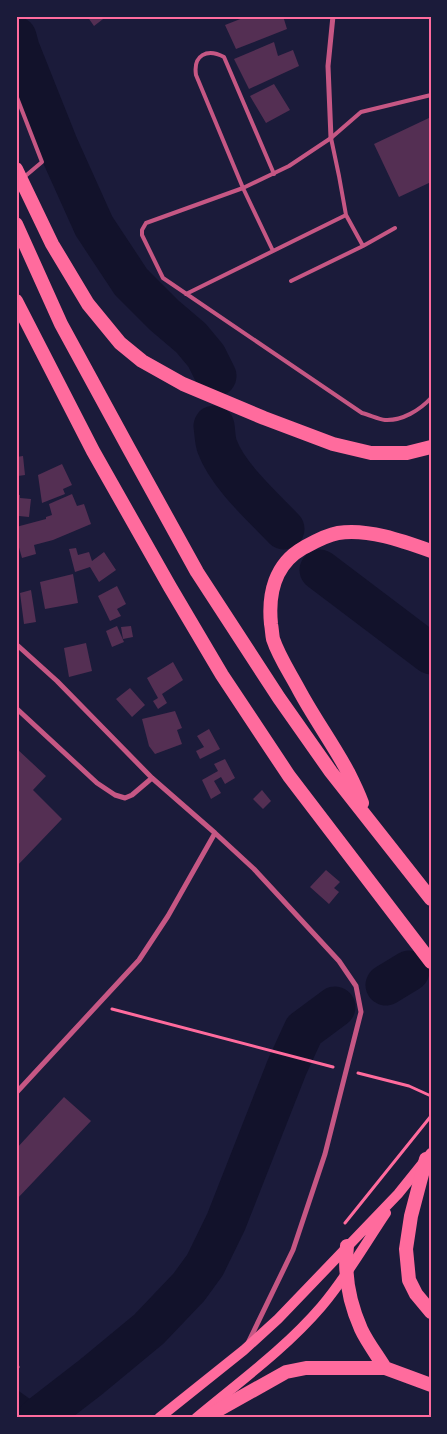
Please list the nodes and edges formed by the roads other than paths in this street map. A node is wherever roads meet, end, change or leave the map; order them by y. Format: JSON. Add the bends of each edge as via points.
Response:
{"nodes":[{"id":1,"x":333,"y":16,"type":"edge"},
{"id":2,"x":16,"y":95,"type":"edge"},
{"id":3,"x":431,"y":95,"type":"edge"},
{"id":4,"x":331,"y":138,"type":"junction"},
{"id":5,"x":19,"y":174,"type":"edge"},
{"id":6,"x":274,"y":174,"type":"junction"},
{"id":7,"x":244,"y":188,"type":"junction"},
{"id":8,"x":346,"y":215,"type":"junction"},
{"id":9,"x":16,"y":224,"type":"edge"},
{"id":10,"x":395,"y":228,"type":"dead end"},
{"id":11,"x":363,"y":246,"type":"junction"},
{"id":12,"x":273,"y":251,"type":"junction"},
{"id":13,"x":291,"y":281,"type":"dead end"},
{"id":14,"x":186,"y":294,"type":"junction"},
{"id":15,"x":16,"y":301,"type":"edge"},
{"id":16,"x":431,"y":398,"type":"edge"},
{"id":17,"x":431,"y":447,"type":"edge"},
{"id":18,"x":431,"y":551,"type":"edge"},
{"id":19,"x":16,"y":644,"type":"edge"},
{"id":20,"x":16,"y":708,"type":"edge"},
{"id":21,"x":152,"y":778,"type":"junction"},
{"id":22,"x":373,"y":826,"type":"junction"},
{"id":23,"x":215,"y":833,"type":"junction"},
{"id":24,"x":431,"y":899,"type":"edge"},
{"id":25,"x":431,"y":962,"type":"edge"},
{"id":26,"x":16,"y":1093,"type":"edge"},
{"id":27,"x":428,"y":1156,"type":"edge"},
{"id":28,"x":398,"y":1194,"type":"junction"},
{"id":29,"x":347,"y":1246,"type":"junction"},
{"id":30,"x":346,"y":1275,"type":"junction"},
{"id":31,"x":431,"y":1312,"type":"edge"},
{"id":32,"x":244,"y":1350,"type":"junction"},
{"id":33,"x":385,"y":1368,"type":"junction"},
{"id":34,"x":431,"y":1385,"type":"edge"},
{"id":35,"x":159,"y":1418,"type":"edge"},
{"id":36,"x":196,"y":1418,"type":"edge"},
{"id":37,"x":204,"y":1418,"type":"edge"}],
"edges":[{"from":1,"to":4,"type":"street","via":[[328,66]]},
{"from":2,"to":5,"type":"lane","via":[[42,162]]},
{"from":3,"to":4,"type":"lane","via":[[361,112]]},
{"from":4,"to":6,"type":"lane"},
{"from":4,"to":8,"type":"lane"},
{"from":5,"to":17,"type":"highway","via":[[52,244],[88,304],[120,343],[142,361],[183,384],[333,444],[371,453],[407,453]]},
{"from":6,"to":7,"type":"lane"},
{"from":6,"to":7,"type":"lane","via":[[224,57],[206,53],[195,66],[196,75]]},
{"from":7,"to":12,"type":"lane"},
{"from":7,"to":14,"type":"lane","via":[[146,223],[142,230],[163,278]]},
{"from":8,"to":11,"type":"lane"},
{"from":8,"to":12,"type":"lane"},
{"from":9,"to":22,"type":"highway","via":[[61,324],[197,572],[279,698]]},
{"from":10,"to":11,"type":"lane"},
{"from":11,"to":13,"type":"lane"},
{"from":12,"to":14,"type":"lane"},
{"from":14,"to":16,"type":"lane","via":[[362,413],[386,420],[401,418],[421,408]]},
{"from":15,"to":25,"type":"highway","via":[[93,451],[222,675],[290,776]]},
{"from":18,"to":22,"type":"highway","via":[[360,532],[338,533],[301,549],[287,560],[275,579],[270,596],[273,638],[284,664],[348,772]]},
{"from":19,"to":21,"type":"street"},
{"from":20,"to":21,"type":"street","via":[[97,784],[115,795],[125,798],[132,795]]},
{"from":21,"to":23,"type":"street"},
{"from":22,"to":24,"type":"highway"},
{"from":23,"to":26,"type":"street","via":[[139,960]]},
{"from":23,"to":32,"type":"street","via":[[254,869],[339,961],[356,986],[361,1012],[325,1154],[293,1250]]},
{"from":27,"to":28,"type":"main road"},
{"from":27,"to":31,"type":"highway","via":[[411,1216],[406,1249],[409,1280]]},
{"from":28,"to":29,"type":"main road"},
{"from":28,"to":30,"type":"main road"},
{"from":29,"to":30,"type":"highway"},
{"from":29,"to":32,"type":"main road","via":[[278,1320]]},
{"from":30,"to":33,"type":"highway","via":[[361,1329]]},
{"from":30,"to":36,"type":"main road","via":[[288,1341]]},
{"from":32,"to":35,"type":"main road"},
{"from":33,"to":34,"type":"highway"},
{"from":33,"to":37,"type":"highway","via":[[306,1368],[286,1372]]}]}
